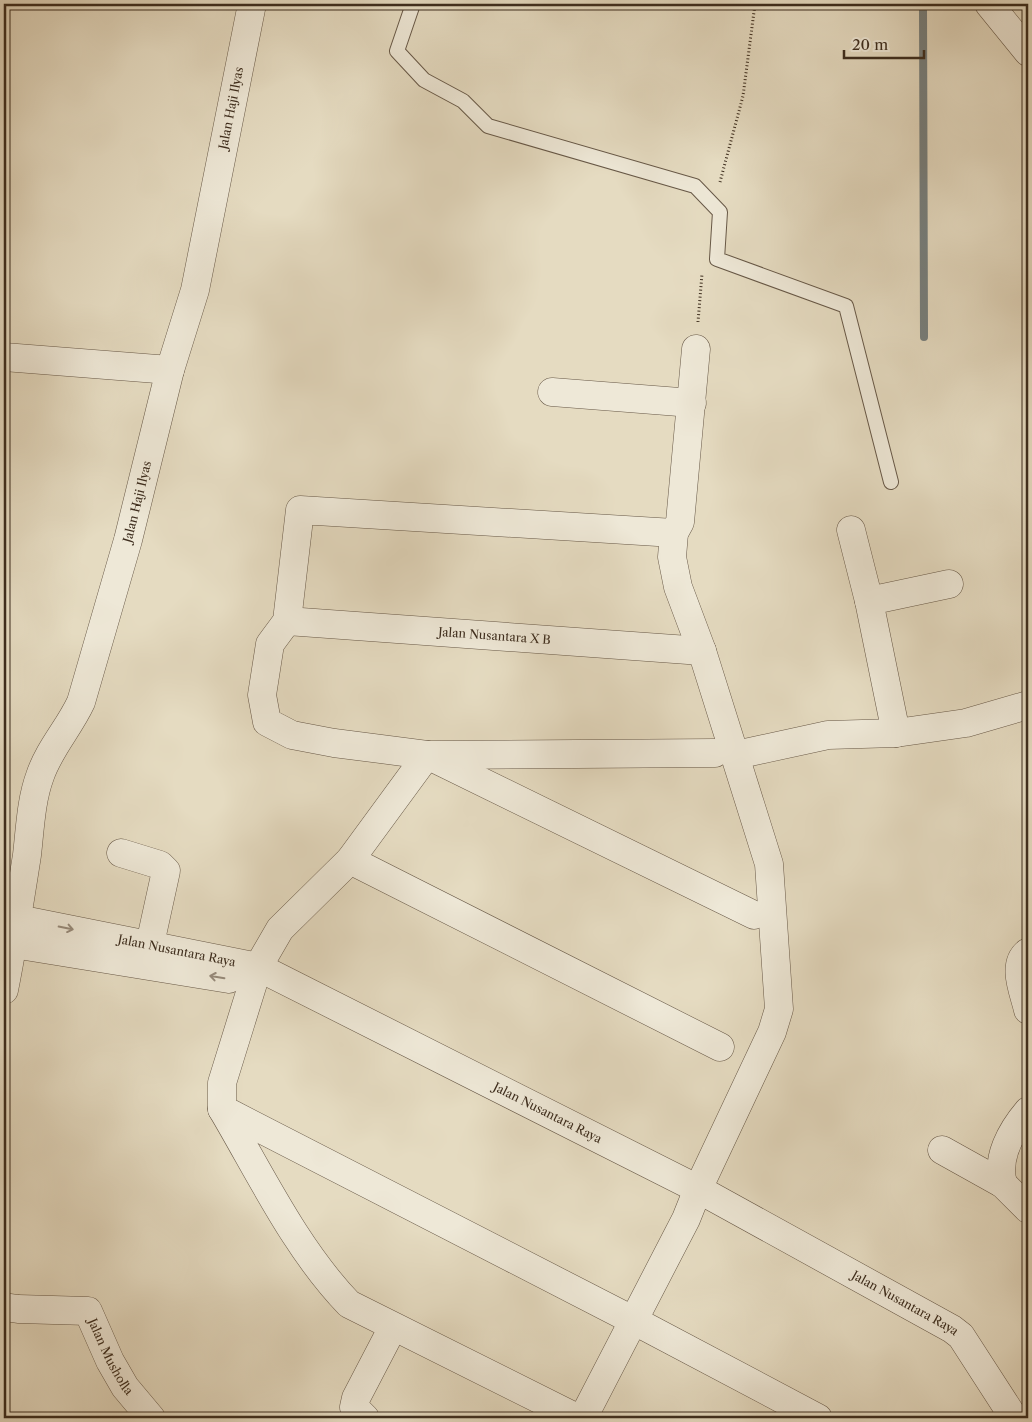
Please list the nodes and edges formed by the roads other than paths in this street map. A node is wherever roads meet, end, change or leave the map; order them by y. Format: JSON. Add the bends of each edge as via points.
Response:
{"nodes":[{"id":1,"x":252,"y":4,"type":"edge"},
{"id":2,"x":413,"y":4,"type":"edge"},
{"id":3,"x":989,"y":4,"type":"edge"},
{"id":4,"x":1028,"y":52,"type":"edge"},
{"id":5,"x":696,"y":349,"type":"road end"},
{"id":6,"x":4,"y":357,"type":"edge"},
{"id":7,"x":170,"y":370,"type":"junction"},
{"id":8,"x":552,"y":392,"type":"dead end"},
{"id":9,"x":692,"y":402,"type":"junction"},
{"id":10,"x":891,"y":482,"type":"dead end"},
{"id":11,"x":851,"y":530,"type":"dead end"},
{"id":12,"x":674,"y":533,"type":"junction"},
{"id":13,"x":949,"y":584,"type":"dead end"},
{"id":14,"x":869,"y":601,"type":"junction"},
{"id":15,"x":287,"y":621,"type":"junction"},
{"id":16,"x":702,"y":651,"type":"junction"},
{"id":17,"x":1028,"y":705,"type":"edge"},
{"id":18,"x":896,"y":733,"type":"junction"},
{"id":19,"x":726,"y":754,"type":"junction"},
{"id":20,"x":427,"y":755,"type":"junction"},
{"id":21,"x":122,"y":853,"type":"dead end"},
{"id":22,"x":350,"y":860,"type":"junction"},
{"id":23,"x":754,"y":915,"type":"dead end"},
{"id":24,"x":16,"y":932,"type":"junction"},
{"id":25,"x":150,"y":944,"type":"junction"},
{"id":26,"x":1028,"y":952,"type":"edge"},
{"id":27,"x":255,"y":975,"type":"junction"},
{"id":28,"x":4,"y":990,"type":"edge"},
{"id":29,"x":1028,"y":1010,"type":"edge"},
{"id":30,"x":720,"y":1047,"type":"dead end"},
{"id":31,"x":222,"y":1109,"type":"junction"},
{"id":32,"x":1028,"y":1112,"type":"edge"},
{"id":33,"x":942,"y":1150,"type":"dead end"},
{"id":34,"x":1003,"y":1184,"type":"junction"},
{"id":35,"x":696,"y":1195,"type":"junction"},
{"id":36,"x":1028,"y":1209,"type":"edge"},
{"id":37,"x":874,"y":1294,"type":"junction"},
{"id":38,"x":4,"y":1307,"type":"edge"},
{"id":39,"x":634,"y":1321,"type":"junction"},
{"id":40,"x":393,"y":1326,"type":"junction"},
{"id":41,"x":151,"y":1418,"type":"edge"},
{"id":42,"x":365,"y":1418,"type":"edge"},
{"id":43,"x":576,"y":1418,"type":"edge"},
{"id":44,"x":583,"y":1418,"type":"edge"},
{"id":45,"x":818,"y":1418,"type":"edge"},
{"id":46,"x":994,"y":1418,"type":"edge"},
{"id":47,"x":1014,"y":1418,"type":"edge"}],
"edges":[{"from":1,"to":7,"type":"street","name":"Jalan Haji Ilyas","via":[[195,290]]},
{"from":2,"to":10,"type":"lane","via":[[397,51],[424,80],[463,101],[488,126],[695,186],[720,212],[717,259],[846,306]]},
{"from":3,"to":4,"type":"street"},
{"from":5,"to":9,"type":"street"},
{"from":6,"to":7,"type":"street"},
{"from":7,"to":24,"type":"street","name":"Jalan Haji Ilyas","via":[[128,540],[81,702],[39,776]]},
{"from":8,"to":9,"type":"street"},
{"from":9,"to":12,"type":"street","via":[[680,522]]},
{"from":11,"to":14,"type":"street"},
{"from":12,"to":15,"type":"street","via":[[300,510]]},
{"from":12,"to":16,"type":"street","via":[[672,557],[678,587]]},
{"from":13,"to":14,"type":"street"},
{"from":14,"to":18,"type":"street"},
{"from":15,"to":16,"type":"street","name":"Jalan Nusantara X B"},
{"from":15,"to":20,"type":"street","via":[[270,644],[262,696],[267,722],[292,735]]},
{"from":16,"to":19,"type":"street"},
{"from":17,"to":18,"type":"street","via":[[966,723]]},
{"from":18,"to":19,"type":"street","via":[[828,735]]},
{"from":19,"to":20,"type":"street"},
{"from":19,"to":35,"type":"street","via":[[769,864],[779,1009],[772,1032]]},
{"from":20,"to":22,"type":"street"},
{"from":20,"to":23,"type":"street"},
{"from":21,"to":25,"type":"street","via":[[160,864],[166,871]]},
{"from":22,"to":27,"type":"street","via":[[280,929]]},
{"from":22,"to":30,"type":"street"},
{"from":24,"to":25,"type":"street","name":"Jalan Nusantara Raya","one_way":true},
{"from":27,"to":24,"type":"street","name":"Jalan Nusantara Raya","one_way":true},
{"from":24,"to":28,"type":"street","name":"Jalan Haji Ilyas"},
{"from":25,"to":27,"type":"street","name":"Jalan Nusantara Raya"},
{"from":26,"to":29,"type":"street","via":[[1018,970]]},
{"from":27,"to":31,"type":"street","via":[[222,1083]]},
{"from":27,"to":35,"type":"street","name":"Jalan Nusantara Raya"},
{"from":31,"to":39,"type":"street"},
{"from":31,"to":40,"type":"street","via":[[302,1246],[335,1289],[349,1304]]},
{"from":32,"to":34,"type":"street","via":[[1003,1153]]},
{"from":33,"to":34,"type":"street"},
{"from":34,"to":36,"type":"street"},
{"from":35,"to":37,"type":"street","name":"Jalan Nusantara Raya"},
{"from":35,"to":39,"type":"street"},
{"from":37,"to":46,"type":"street","name":"Jalan Nusantara Raya","via":[[938,1338],[952,1352]]},
{"from":37,"to":47,"type":"street","name":"Jalan Nusantara Raya","via":[[961,1336]]},
{"from":38,"to":41,"type":"street","name":"Jalan Musholla","via":[[88,1311],[110,1361]]},
{"from":39,"to":44,"type":"street"},
{"from":39,"to":45,"type":"street"},
{"from":40,"to":42,"type":"street","via":[[356,1398],[354,1407]]},
{"from":40,"to":43,"type":"street"}]}
